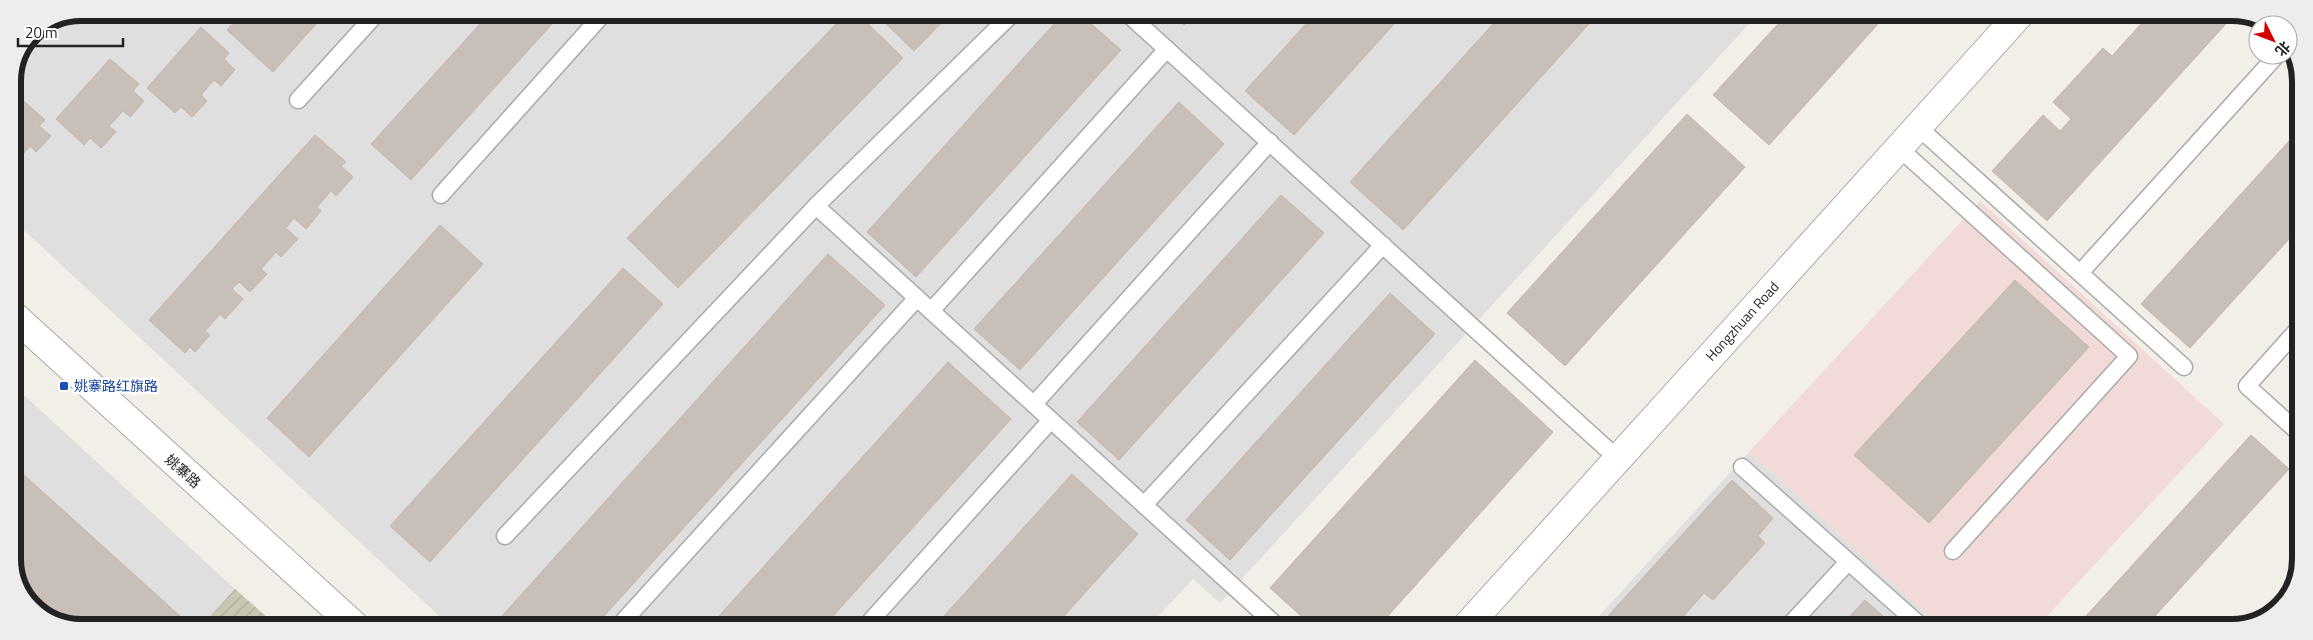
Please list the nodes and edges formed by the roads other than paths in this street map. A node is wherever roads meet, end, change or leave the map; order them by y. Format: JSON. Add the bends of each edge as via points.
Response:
{"nodes":[{"id":1,"x":370,"y":21,"type":"edge"},
{"id":2,"x":597,"y":21,"type":"edge"},
{"id":3,"x":1006,"y":21,"type":"edge"},
{"id":4,"x":1136,"y":21,"type":"edge"},
{"id":5,"x":2013,"y":21,"type":"edge"},
{"id":6,"x":1167,"y":49,"type":"junction"},
{"id":7,"x":2268,"y":65,"type":"edge"},
{"id":8,"x":298,"y":100,"type":"dead end"},
{"id":9,"x":1918,"y":127,"type":"junction"},
{"id":10,"x":1270,"y":142,"type":"junction"},
{"id":11,"x":1899,"y":148,"type":"junction"},
{"id":12,"x":441,"y":195,"type":"dead end"},
{"id":13,"x":816,"y":206,"type":"junction"},
{"id":14,"x":1383,"y":245,"type":"junction"},
{"id":15,"x":2080,"y":273,"type":"junction"},
{"id":16,"x":917,"y":298,"type":"junction"},
{"id":17,"x":931,"y":311,"type":"junction"},
{"id":18,"x":21,"y":322,"type":"edge"},
{"id":19,"x":2292,"y":336,"type":"edge"},
{"id":20,"x":2184,"y":367,"type":"dead end"},
{"id":21,"x":1034,"y":404,"type":"junction"},
{"id":22,"x":1051,"y":420,"type":"junction"},
{"id":23,"x":2292,"y":428,"type":"edge"},
{"id":24,"x":1618,"y":459,"type":"junction"},
{"id":25,"x":1742,"y":467,"type":"dead end"},
{"id":26,"x":1144,"y":505,"type":"junction"},
{"id":27,"x":505,"y":536,"type":"dead end"},
{"id":28,"x":1953,"y":551,"type":"dead end"},
{"id":29,"x":1848,"y":562,"type":"junction"},
{"id":30,"x":347,"y":619,"type":"edge"},
{"id":31,"x":625,"y":619,"type":"edge"},
{"id":32,"x":872,"y":619,"type":"edge"},
{"id":33,"x":1270,"y":619,"type":"edge"},
{"id":34,"x":1473,"y":619,"type":"edge"},
{"id":35,"x":1795,"y":619,"type":"edge"},
{"id":36,"x":1913,"y":619,"type":"edge"}],
"edges":[{"from":1,"to":8,"type":"lane"},
{"from":2,"to":12,"type":"lane"},
{"from":3,"to":13,"type":"lane"},
{"from":4,"to":6,"type":"lane"},
{"from":5,"to":9,"type":"street","name":"Hongzhuan Road"},
{"from":6,"to":10,"type":"lane"},
{"from":6,"to":17,"type":"lane"},
{"from":7,"to":15,"type":"lane"},
{"from":9,"to":11,"type":"street","name":"Hongzhuan Road"},
{"from":9,"to":15,"type":"lane"},
{"from":10,"to":14,"type":"lane"},
{"from":10,"to":21,"type":"lane"},
{"from":11,"to":24,"type":"street","name":"Hongzhuan Road"},
{"from":11,"to":28,"type":"lane","via":[[2129,356]]},
{"from":13,"to":16,"type":"lane"},
{"from":13,"to":27,"type":"lane"},
{"from":14,"to":24,"type":"lane"},
{"from":14,"to":26,"type":"lane"},
{"from":15,"to":20,"type":"lane"},
{"from":16,"to":17,"type":"lane"},
{"from":16,"to":31,"type":"lane"},
{"from":17,"to":21,"type":"lane"},
{"from":18,"to":30,"type":"street","name":"姚寨路"},
{"from":19,"to":23,"type":"lane","via":[[2247,386]]},
{"from":21,"to":22,"type":"lane"},
{"from":22,"to":26,"type":"lane"},
{"from":22,"to":32,"type":"lane"},
{"from":24,"to":34,"type":"street","name":"Hongzhuan Road"},
{"from":25,"to":29,"type":"lane"},
{"from":26,"to":33,"type":"lane"},
{"from":29,"to":35,"type":"lane"},
{"from":29,"to":36,"type":"lane"}]}
